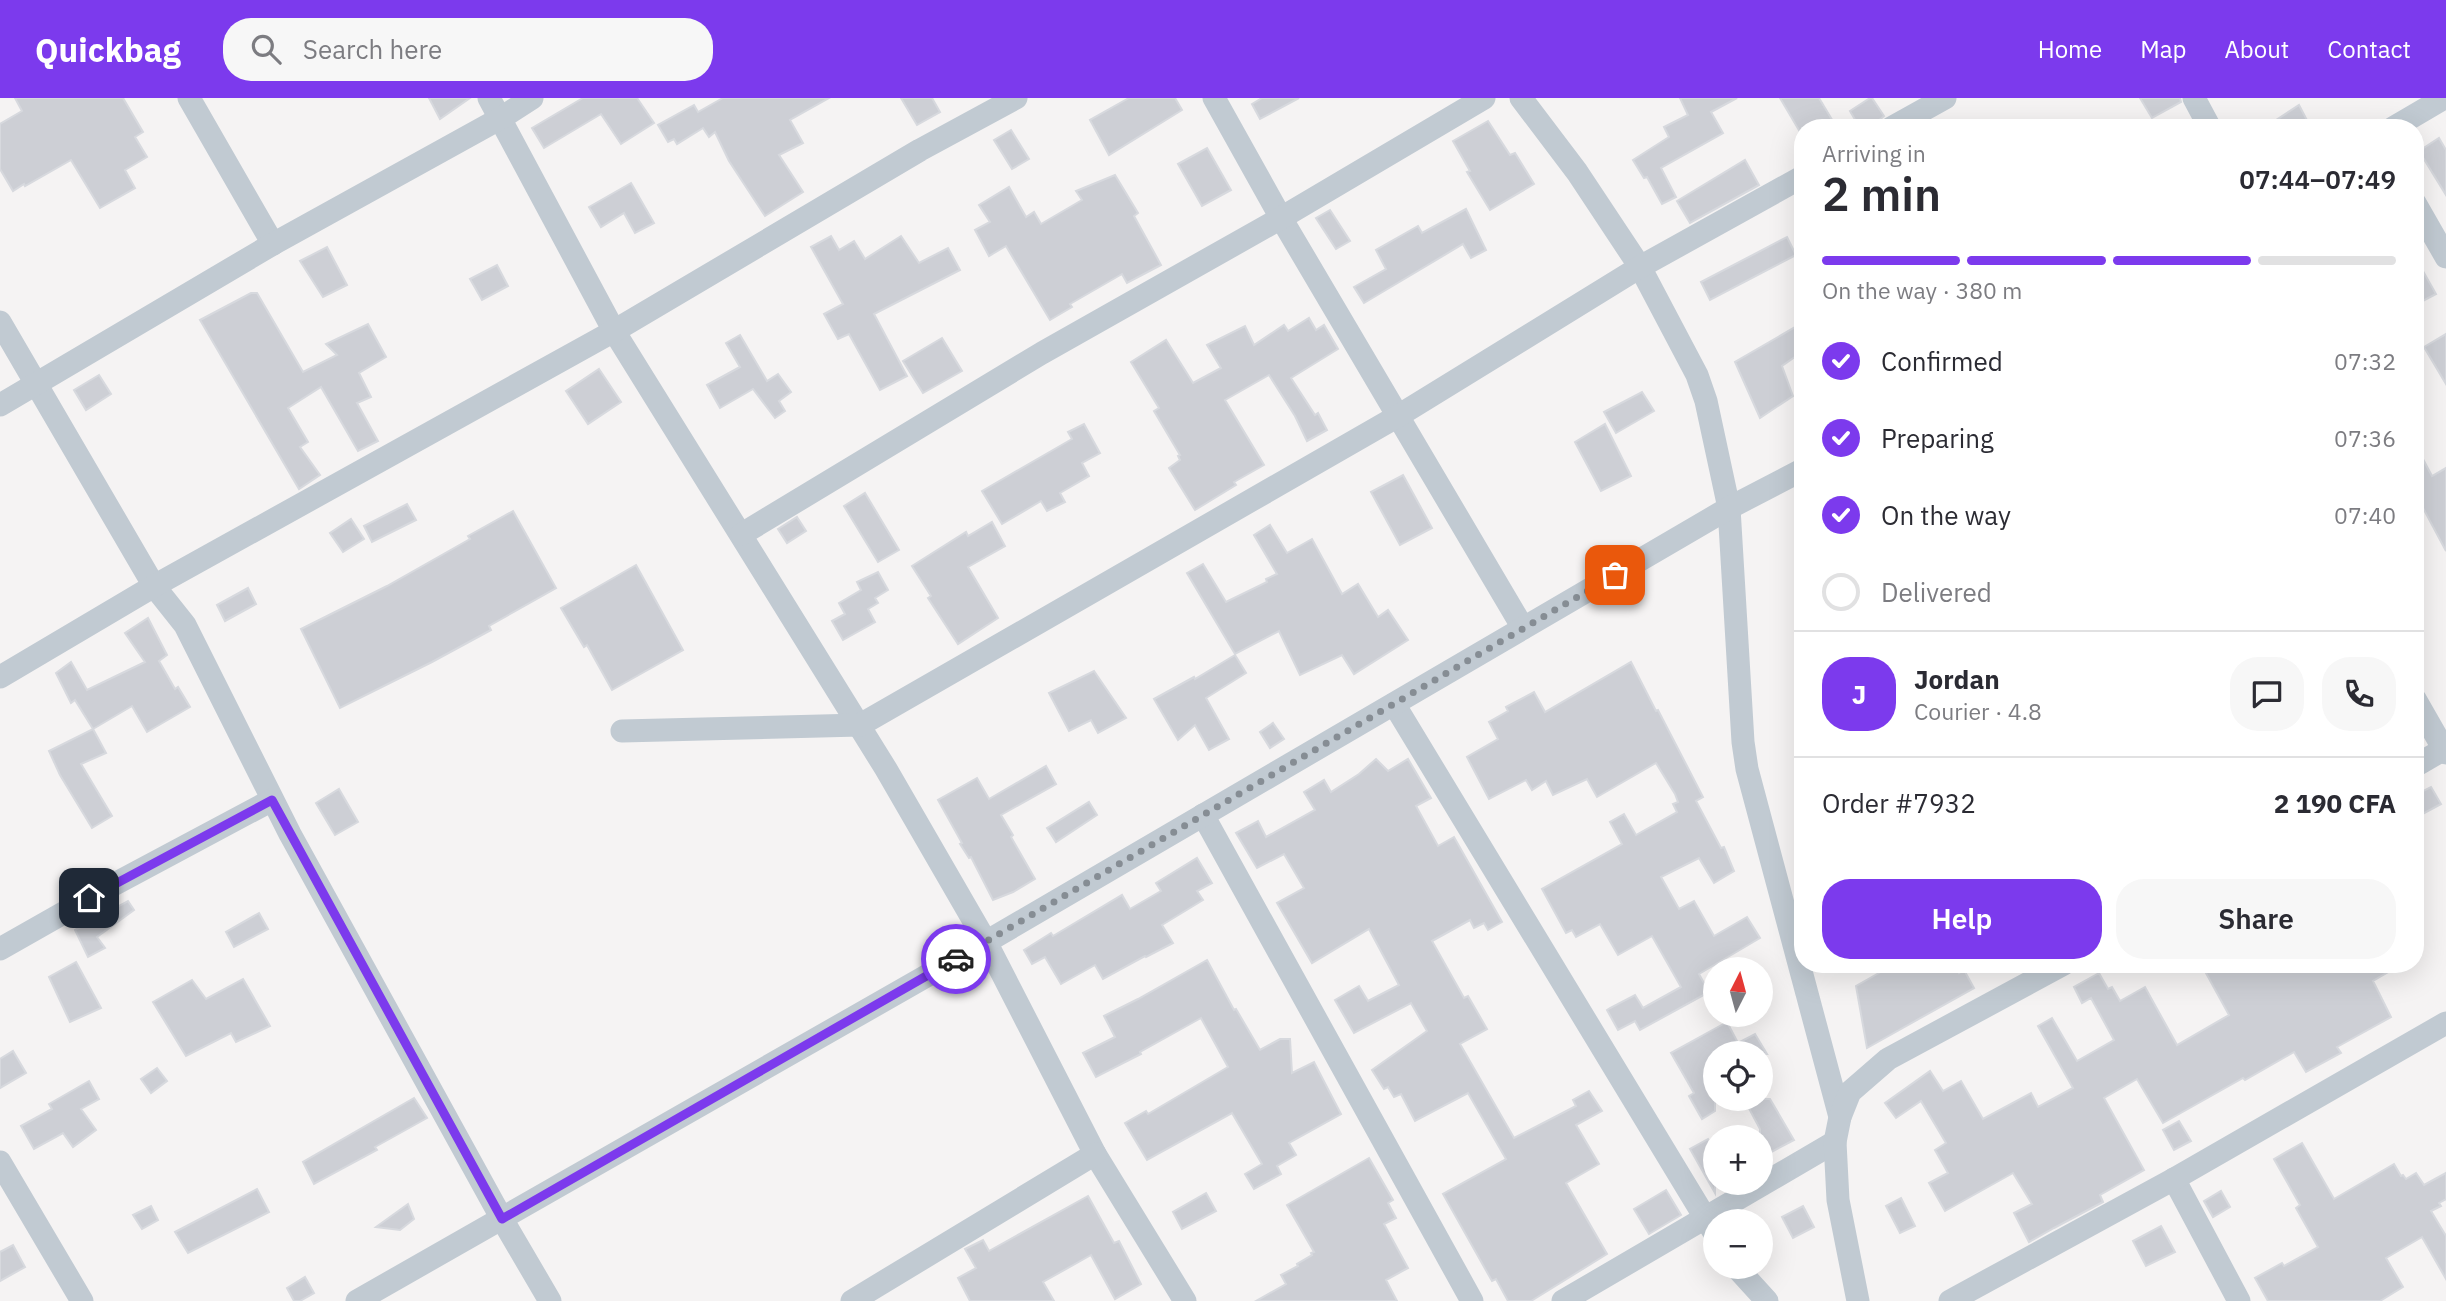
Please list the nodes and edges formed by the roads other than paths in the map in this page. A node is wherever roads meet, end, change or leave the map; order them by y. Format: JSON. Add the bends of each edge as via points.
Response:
{"nodes":[{"id":1,"x":189,"y":98,"type":"edge"},
{"id":2,"x":532,"y":98,"type":"edge"},
{"id":3,"x":1016,"y":98,"type":"edge"},
{"id":4,"x":1214,"y":98,"type":"edge"},
{"id":5,"x":1484,"y":98,"type":"edge"},
{"id":6,"x":1521,"y":98,"type":"edge"},
{"id":7,"x":1945,"y":98,"type":"edge"},
{"id":8,"x":2194,"y":98,"type":"edge"},
{"id":9,"x":2444,"y":98,"type":"edge"},
{"id":10,"x":495,"y":108,"type":"edge"},
{"id":11,"x":1907,"y":119,"type":"edge"},
{"id":12,"x":2205,"y":119,"type":"edge"},
{"id":13,"x":2408,"y":119,"type":"edge"},
{"id":14,"x":1794,"y":181,"type":"edge"},
{"id":15,"x":1281,"y":218,"type":"junction"},
{"id":16,"x":2424,"y":219,"type":"edge"},
{"id":17,"x":273,"y":244,"type":"junction"},
{"id":18,"x":2446,"y":257,"type":"edge"},
{"id":19,"x":1640,"y":267,"type":"junction"},
{"id":20,"x":0,"y":322,"type":"edge"},
{"id":21,"x":614,"y":331,"type":"junction"},
{"id":22,"x":35,"y":385,"type":"junction"},
{"id":23,"x":0,"y":405,"type":"edge"},
{"id":24,"x":1398,"y":416,"type":"junction"},
{"id":25,"x":1794,"y":474,"type":"edge"},
{"id":26,"x":1729,"y":508,"type":"junction"},
{"id":27,"x":742,"y":534,"type":"junction"},
{"id":28,"x":154,"y":586,"type":"junction"},
{"id":29,"x":1523,"y":628,"type":"junction"},
{"id":30,"x":0,"y":677,"type":"edge"},
{"id":31,"x":1394,"y":704,"type":"junction"},
{"id":32,"x":2424,"y":714,"type":"edge"},
{"id":33,"x":860,"y":725,"type":"junction"},
{"id":34,"x":622,"y":731,"type":"dead end"},
{"id":35,"x":2445,"y":750,"type":"edge"},
{"id":36,"x":2424,"y":761,"type":"edge"},
{"id":37,"x":272,"y":800,"type":"junction"},
{"id":38,"x":1203,"y":815,"type":"junction"},
{"id":39,"x":986,"y":942,"type":"junction"},
{"id":40,"x":1794,"y":945,"type":"edge"},
{"id":41,"x":0,"y":949,"type":"edge"},
{"id":42,"x":1802,"y":973,"type":"edge"},
{"id":43,"x":2047,"y":973,"type":"edge"},
{"id":44,"x":2446,"y":1023,"type":"edge"},
{"id":45,"x":1840,"y":1117,"type":"junction"},
{"id":46,"x":1835,"y":1142,"type":"junction"},
{"id":47,"x":1095,"y":1154,"type":"junction"},
{"id":48,"x":0,"y":1162,"type":"edge"},
{"id":49,"x":2174,"y":1179,"type":"junction"},
{"id":50,"x":1735,"y":1209,"type":"edge"},
{"id":51,"x":1703,"y":1214,"type":"edge"},
{"id":52,"x":502,"y":1219,"type":"junction"},
{"id":53,"x":1703,"y":1230,"type":"edge"},
{"id":54,"x":1747,"y":1279,"type":"edge"},
{"id":55,"x":82,"y":1301,"type":"edge"},
{"id":56,"x":356,"y":1301,"type":"edge"},
{"id":57,"x":550,"y":1301,"type":"edge"},
{"id":58,"x":852,"y":1301,"type":"edge"},
{"id":59,"x":1185,"y":1301,"type":"edge"},
{"id":60,"x":1472,"y":1301,"type":"edge"},
{"id":61,"x":1563,"y":1301,"type":"edge"},
{"id":62,"x":1767,"y":1301,"type":"edge"},
{"id":63,"x":1858,"y":1301,"type":"edge"},
{"id":64,"x":1950,"y":1301,"type":"edge"},
{"id":65,"x":2239,"y":1301,"type":"edge"}],
"edges":[{"from":1,"to":17,"type":"street"},
{"from":2,"to":10,"type":"street"},
{"from":3,"to":21,"type":"street"},
{"from":4,"to":15,"type":"street"},
{"from":5,"to":15,"type":"street"},
{"from":6,"to":19,"type":"street"},
{"from":7,"to":11,"type":"street"},
{"from":8,"to":12,"type":"street"},
{"from":9,"to":13,"type":"street"},
{"from":10,"to":17,"type":"street"},
{"from":10,"to":21,"type":"street"},
{"from":14,"to":19,"type":"street"},
{"from":15,"to":24,"type":"street"},
{"from":15,"to":27,"type":"street","via":[[1042,353]]},
{"from":16,"to":18,"type":"street"},
{"from":17,"to":22,"type":"street"},
{"from":19,"to":24,"type":"street"},
{"from":19,"to":26,"type":"street","via":[[1697,375]]},
{"from":20,"to":22,"type":"street"},
{"from":21,"to":27,"type":"street"},
{"from":21,"to":28,"type":"street"},
{"from":22,"to":23,"type":"street"},
{"from":22,"to":28,"type":"street"},
{"from":24,"to":29,"type":"street"},
{"from":24,"to":33,"type":"street"},
{"from":25,"to":26,"type":"street"},
{"from":26,"to":29,"type":"street"},
{"from":26,"to":40,"type":"street","via":[[1743,743]]},
{"from":27,"to":33,"type":"street"},
{"from":28,"to":30,"type":"street"},
{"from":28,"to":37,"type":"street","via":[[185,625]]},
{"from":29,"to":31,"type":"street"},
{"from":31,"to":38,"type":"street"},
{"from":31,"to":51,"type":"street"},
{"from":32,"to":35,"type":"street"},
{"from":33,"to":34,"type":"street"},
{"from":33,"to":39,"type":"street"},
{"from":35,"to":36,"type":"street"},
{"from":37,"to":41,"type":"street"},
{"from":37,"to":52,"type":"street"},
{"from":38,"to":39,"type":"street"},
{"from":38,"to":60,"type":"street"},
{"from":39,"to":47,"type":"street"},
{"from":39,"to":52,"type":"street"},
{"from":42,"to":45,"type":"street"},
{"from":43,"to":45,"type":"street","via":[[1888,1059],[1850,1092]]},
{"from":44,"to":49,"type":"street"},
{"from":45,"to":46,"type":"street"},
{"from":46,"to":50,"type":"street"},
{"from":46,"to":63,"type":"street","via":[[1838,1200]]},
{"from":47,"to":58,"type":"street"},
{"from":47,"to":59,"type":"street"},
{"from":48,"to":55,"type":"street"},
{"from":49,"to":64,"type":"street"},
{"from":49,"to":65,"type":"street"},
{"from":52,"to":56,"type":"street"},
{"from":52,"to":57,"type":"street"},
{"from":53,"to":61,"type":"street"},
{"from":54,"to":62,"type":"street"}]}
